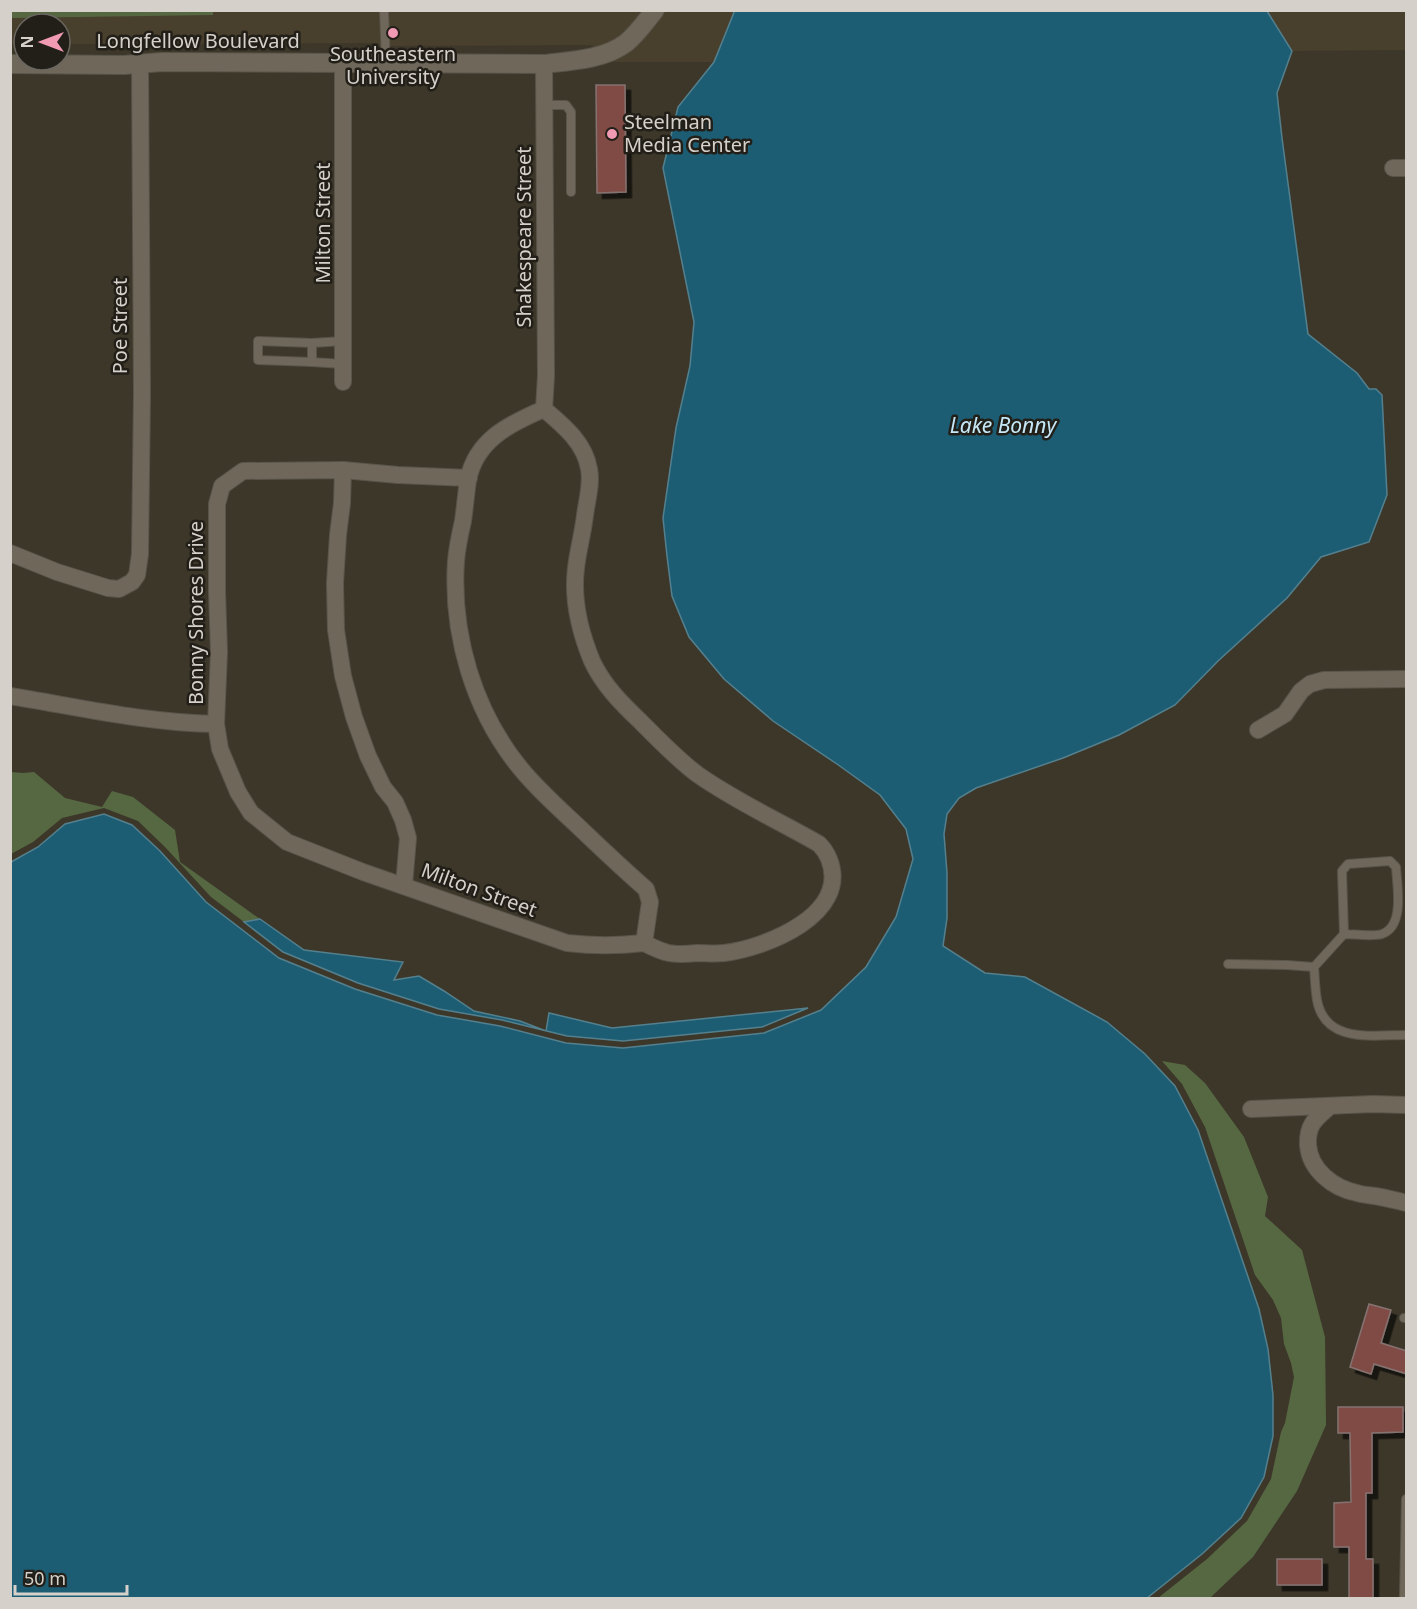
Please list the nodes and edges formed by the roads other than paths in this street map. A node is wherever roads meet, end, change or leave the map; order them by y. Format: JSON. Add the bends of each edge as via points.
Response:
{"nodes":[{"id":1,"x":384,"y":10,"type":"edge"},
{"id":2,"x":655,"y":10,"type":"edge"},
{"id":3,"x":140,"y":63,"type":"junction"},
{"id":4,"x":343,"y":63,"type":"junction"},
{"id":5,"x":386,"y":63,"type":"junction"},
{"id":6,"x":10,"y":64,"type":"edge"},
{"id":7,"x":544,"y":64,"type":"junction"},
{"id":8,"x":544,"y":105,"type":"junction"},
{"id":9,"x":571,"y":192,"type":"dead end"},
{"id":10,"x":343,"y":341,"type":"junction"},
{"id":11,"x":312,"y":343,"type":"junction"},
{"id":12,"x":312,"y":362,"type":"junction"},
{"id":13,"x":343,"y":364,"type":"junction"},
{"id":14,"x":343,"y":382,"type":"dead end"},
{"id":15,"x":544,"y":409,"type":"junction"},
{"id":16,"x":343,"y":470,"type":"junction"},
{"id":17,"x":469,"y":478,"type":"junction"},
{"id":18,"x":10,"y":553,"type":"edge"},
{"id":19,"x":1407,"y":679,"type":"edge"},
{"id":20,"x":10,"y":696,"type":"edge"},
{"id":21,"x":216,"y":724,"type":"junction"},
{"id":22,"x":1258,"y":730,"type":"dead end"},
{"id":23,"x":404,"y":885,"type":"junction"},
{"id":24,"x":1344,"y":934,"type":"junction"},
{"id":25,"x":644,"y":943,"type":"junction"},
{"id":26,"x":1228,"y":964,"type":"dead end"},
{"id":27,"x":1314,"y":967,"type":"junction"},
{"id":28,"x":1407,"y":1035,"type":"edge"},
{"id":29,"x":1407,"y":1105,"type":"edge"},
{"id":30,"x":1329,"y":1107,"type":"junction"},
{"id":31,"x":1251,"y":1109,"type":"dead end"},
{"id":32,"x":1407,"y":1203,"type":"edge"},
{"id":33,"x":1407,"y":1499,"type":"edge"},
{"id":34,"x":1404,"y":1599,"type":"edge"}],
"edges":[{"from":1,"to":5,"type":"lane"},
{"from":2,"to":7,"type":"street","name":"Longfellow Boulevard","via":[[626,42],[609,52]]},
{"from":3,"to":4,"type":"street","name":"Longfellow Boulevard"},
{"from":3,"to":6,"type":"street","name":"Longfellow Boulevard"},
{"from":3,"to":18,"type":"street","name":"Poe Street","via":[[142,393],[137,575],[128,585],[108,588]]},
{"from":4,"to":5,"type":"street","name":"Longfellow Boulevard"},
{"from":4,"to":10,"type":"street","name":"Milton Street"},
{"from":5,"to":7,"type":"street","name":"Longfellow Boulevard"},
{"from":7,"to":8,"type":"street","name":"Shakespeare Street"},
{"from":8,"to":9,"type":"lane","via":[[566,105],[571,112]]},
{"from":8,"to":15,"type":"street","name":"Shakespeare Street"},
{"from":10,"to":11,"type":"lane"},
{"from":10,"to":13,"type":"street","name":"Milton Street"},
{"from":11,"to":12,"type":"lane"},
{"from":11,"to":12,"type":"lane","via":[[258,341],[258,360]]},
{"from":12,"to":13,"type":"lane"},
{"from":13,"to":14,"type":"street","name":"Milton Street"},
{"from":15,"to":17,"type":"street","via":[[506,427],[489,441],[477,454]]},
{"from":15,"to":25,"type":"street","via":[[575,437],[589,469],[575,589],[578,615],[593,664],[621,702],[694,772],[819,844],[829,858],[833,876],[822,907],[778,938],[724,953],[665,953]]},
{"from":16,"to":17,"type":"street","name":"Bonny Shores Drive"},
{"from":16,"to":21,"type":"street","name":"Bonny Shores Drive","via":[[243,471],[222,486],[217,504]]},
{"from":16,"to":23,"type":"street","name":"Milton Street","via":[[335,582],[336,630],[357,726],[383,787],[395,802],[408,838]]},
{"from":17,"to":25,"type":"street","via":[[455,588],[466,663],[484,712],[520,768],[541,791],[646,889],[650,902]]},
{"from":19,"to":22,"type":"street","via":[[1324,680],[1311,684],[1285,714]]},
{"from":20,"to":21,"type":"street","via":[[152,720]]},
{"from":21,"to":23,"type":"street","name":"Bonny Shores Drive","via":[[220,749],[238,792],[252,813],[269,828],[295,846]]},
{"from":23,"to":25,"type":"street","name":"Milton Street","via":[[567,943]]},
{"from":24,"to":24,"type":"lane","via":[[1381,935],[1389,930],[1398,913],[1396,867],[1390,861],[1348,864],[1342,871]]},
{"from":24,"to":27,"type":"lane"},
{"from":26,"to":27,"type":"lane"},
{"from":27,"to":28,"type":"lane","via":[[1317,1002],[1334,1029],[1351,1035]]},
{"from":29,"to":30,"type":"street"},
{"from":30,"to":31,"type":"street"},
{"from":30,"to":32,"type":"street","via":[[1314,1119],[1308,1134],[1309,1154],[1318,1172],[1333,1184],[1355,1193]]},
{"from":33,"to":34,"type":"lane"}]}
